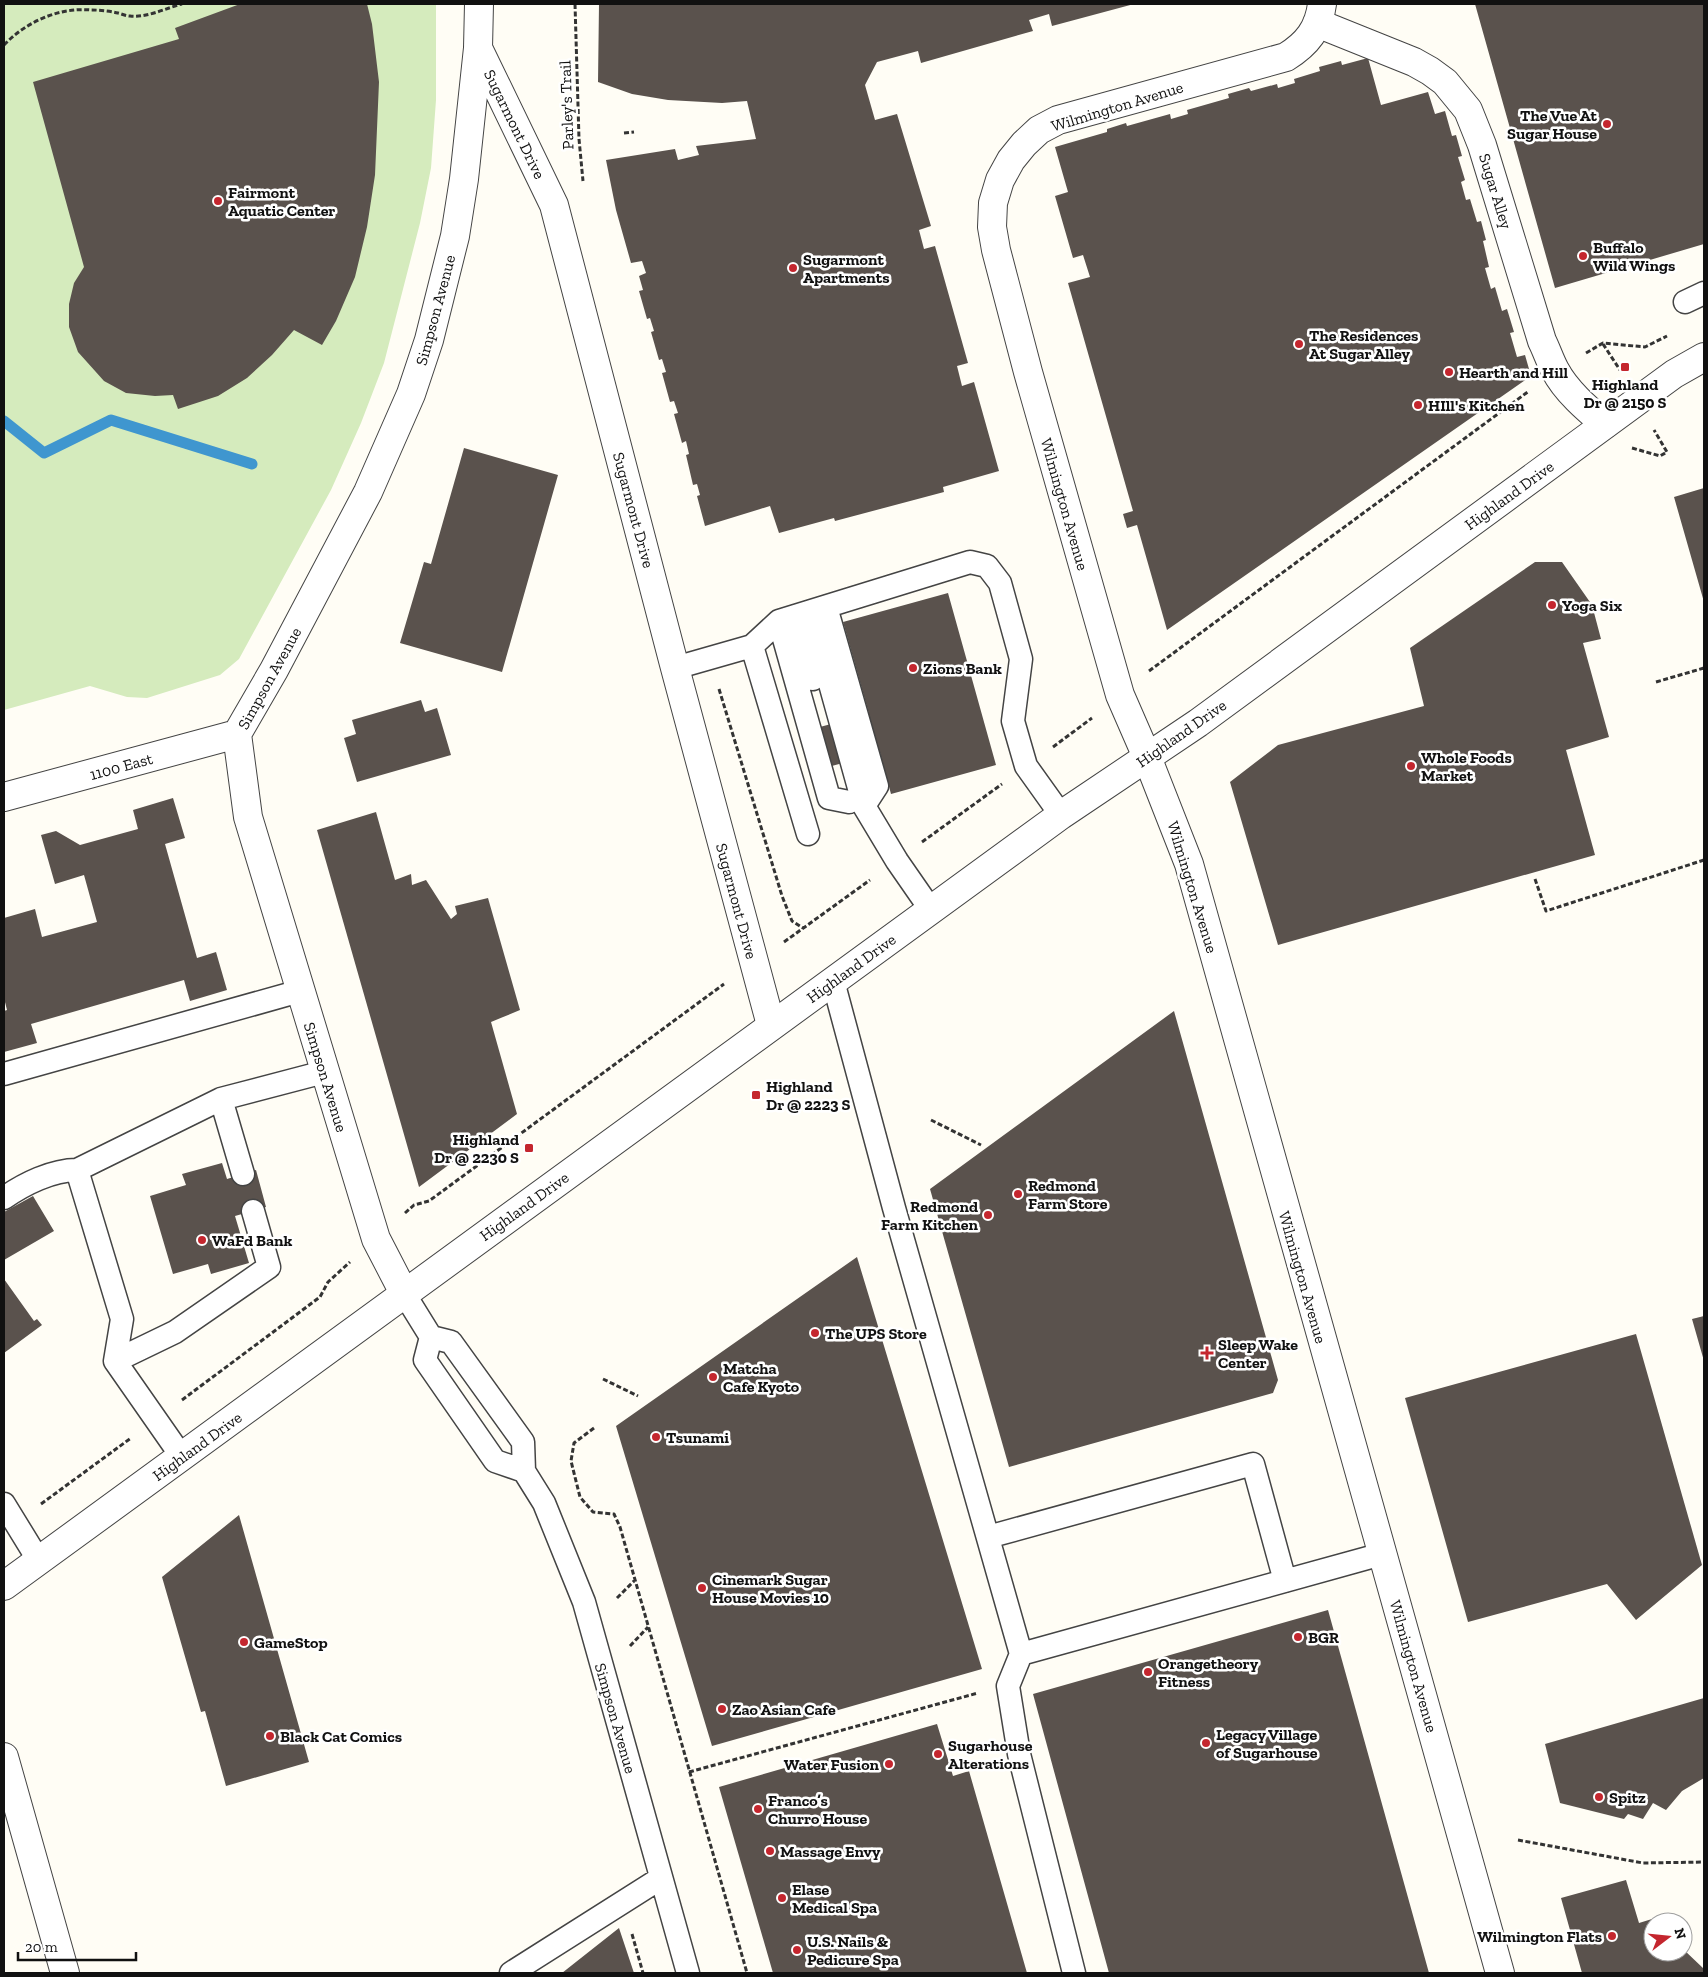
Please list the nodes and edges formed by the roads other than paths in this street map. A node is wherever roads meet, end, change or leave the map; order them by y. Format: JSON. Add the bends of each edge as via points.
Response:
{"nodes":[{"id":1,"x":479,"y":4,"type":"edge"},
{"id":2,"x":1320,"y":14,"type":"edge"},
{"id":3,"x":478,"y":48,"type":"junction"},
{"id":4,"x":1704,"y":357,"type":"edge"},
{"id":5,"x":1605,"y":424,"type":"junction"},
{"id":6,"x":803,"y":614,"type":"junction"},
{"id":7,"x":752,"y":646,"type":"junction"},
{"id":8,"x":675,"y":668,"type":"junction"},
{"id":9,"x":237,"y":734,"type":"junction"},
{"id":10,"x":1147,"y":757,"type":"junction"},
{"id":11,"x":796,"y":795,"type":"junction"},
{"id":12,"x":4,"y":797,"type":"edge"},
{"id":13,"x":848,"y":802,"type":"junction"},
{"id":14,"x":1061,"y":815,"type":"junction"},
{"id":15,"x":808,"y":834,"type":"dead end"},
{"id":16,"x":931,"y":910,"type":"junction"},
{"id":17,"x":833,"y":981,"type":"junction"},
{"id":18,"x":300,"y":991,"type":"junction"},
{"id":19,"x":771,"y":1025,"type":"junction"},
{"id":20,"x":324,"y":1072,"type":"junction"},
{"id":21,"x":4,"y":1074,"type":"edge"},
{"id":22,"x":221,"y":1099,"type":"junction"},
{"id":23,"x":77,"y":1170,"type":"junction"},
{"id":24,"x":243,"y":1174,"type":"dead end"},
{"id":25,"x":4,"y":1198,"type":"edge"},
{"id":26,"x":253,"y":1211,"type":"dead end"},
{"id":27,"x":405,"y":1295,"type":"junction"},
{"id":28,"x":430,"y":1337,"type":"junction"},
{"id":29,"x":114,"y":1361,"type":"junction"},
{"id":30,"x":182,"y":1457,"type":"junction"},
{"id":31,"x":524,"y":1471,"type":"junction"},
{"id":32,"x":4,"y":1504,"type":"edge"},
{"id":33,"x":988,"y":1537,"type":"junction"},
{"id":34,"x":1382,"y":1554,"type":"junction"},
{"id":35,"x":39,"y":1560,"type":"junction"},
{"id":36,"x":1285,"y":1581,"type":"junction"},
{"id":37,"x":4,"y":1586,"type":"edge"},
{"id":38,"x":1021,"y":1654,"type":"junction"},
{"id":39,"x":4,"y":1757,"type":"edge"},
{"id":40,"x":661,"y":1878,"type":"junction"},
{"id":41,"x":65,"y":1973,"type":"edge"},
{"id":42,"x":511,"y":1973,"type":"edge"},
{"id":43,"x":688,"y":1973,"type":"edge"},
{"id":44,"x":1074,"y":1973,"type":"edge"},
{"id":45,"x":1500,"y":1973,"type":"edge"}],
"edges":[{"from":1,"to":3,"type":"street","name":"Sugarmont Drive"},
{"from":2,"to":5,"type":"street","name":"Sugar Alley","via":[[1430,71],[1445,82],[1468,110],[1482,145],[1542,341],[1556,371],[1577,398]]},
{"from":2,"to":10,"type":"street","name":"Wilmington Avenue","via":[[1312,36],[1286,58],[1058,120],[1040,130],[1011,160],[1000,180],[994,203],[992,227],[996,250],[1028,372],[1120,695]]},
{"from":3,"to":8,"type":"street","name":"Sugarmont Drive","via":[[554,205]]},
{"from":3,"to":9,"type":"street","name":"Simpson Avenue","via":[[455,236],[429,340],[411,394],[345,539]]},
{"from":4,"to":5,"type":"street","name":"Highland Drive","via":[[1674,374]]},
{"from":5,"to":10,"type":"street","name":"Highland Drive"},
{"from":6,"to":7,"type":"lane"},
{"from":6,"to":13,"type":"lane"},
{"from":6,"to":13,"type":"lane"},
{"from":6,"to":13,"type":"lane","via":[[877,786]]},
{"from":6,"to":14,"type":"lane","via":[[970,562],[987,566],[1000,582],[1022,658],[1013,721],[1026,766]]},
{"from":7,"to":8,"type":"lane"},
{"from":7,"to":11,"type":"lane"},
{"from":8,"to":19,"type":"street","name":"Sugarmont Drive"},
{"from":9,"to":12,"type":"street","name":"1100 East"},
{"from":9,"to":18,"type":"street","name":"Simpson Avenue","via":[[248,817]]},
{"from":10,"to":14,"type":"street","name":"Highland Drive"},
{"from":10,"to":34,"type":"street","name":"Wilmington Avenue","via":[[1188,864]]},
{"from":11,"to":13,"type":"lane"},
{"from":11,"to":15,"type":"lane"},
{"from":13,"to":16,"type":"lane","via":[[897,861]]},
{"from":14,"to":16,"type":"street","name":"Highland Drive"},
{"from":16,"to":17,"type":"street","name":"Highland Drive"},
{"from":17,"to":19,"type":"street","name":"Highland Drive"},
{"from":17,"to":33,"type":"lane"},
{"from":18,"to":20,"type":"street","name":"Simpson Avenue"},
{"from":18,"to":21,"type":"lane"},
{"from":19,"to":27,"type":"street","name":"Highland Drive"},
{"from":20,"to":22,"type":"lane"},
{"from":20,"to":27,"type":"street","name":"Simpson Avenue","via":[[376,1239]]},
{"from":22,"to":23,"type":"lane"},
{"from":22,"to":24,"type":"lane"},
{"from":23,"to":25,"type":"lane","via":[[62,1170]]},
{"from":23,"to":29,"type":"lane","via":[[122,1319]]},
{"from":26,"to":29,"type":"lane","via":[[269,1267],[175,1332]]},
{"from":27,"to":28,"type":"lane","name":"Simpson Avenue"},
{"from":27,"to":30,"type":"street","name":"Highland Drive"},
{"from":28,"to":31,"type":"lane","via":[[451,1342],[513,1426],[524,1442]]},
{"from":28,"to":31,"type":"lane","via":[[425,1360],[495,1460]]},
{"from":29,"to":30,"type":"lane"},
{"from":30,"to":35,"type":"street","name":"Highland Drive"},
{"from":31,"to":40,"type":"lane","name":"Simpson Avenue","via":[[544,1503],[584,1602]]},
{"from":32,"to":35,"type":"lane"},
{"from":33,"to":36,"type":"lane","via":[[1253,1464]]},
{"from":33,"to":38,"type":"lane"},
{"from":34,"to":36,"type":"lane"},
{"from":34,"to":45,"type":"street","name":"Wilmington Avenue"},
{"from":35,"to":37,"type":"street","name":"Highland Drive"},
{"from":36,"to":38,"type":"lane"},
{"from":38,"to":44,"type":"lane","via":[[1008,1686],[1019,1754]]},
{"from":39,"to":41,"type":"street"},
{"from":40,"to":42,"type":"lane"},
{"from":40,"to":43,"type":"lane","name":"Simpson Avenue"}]}
